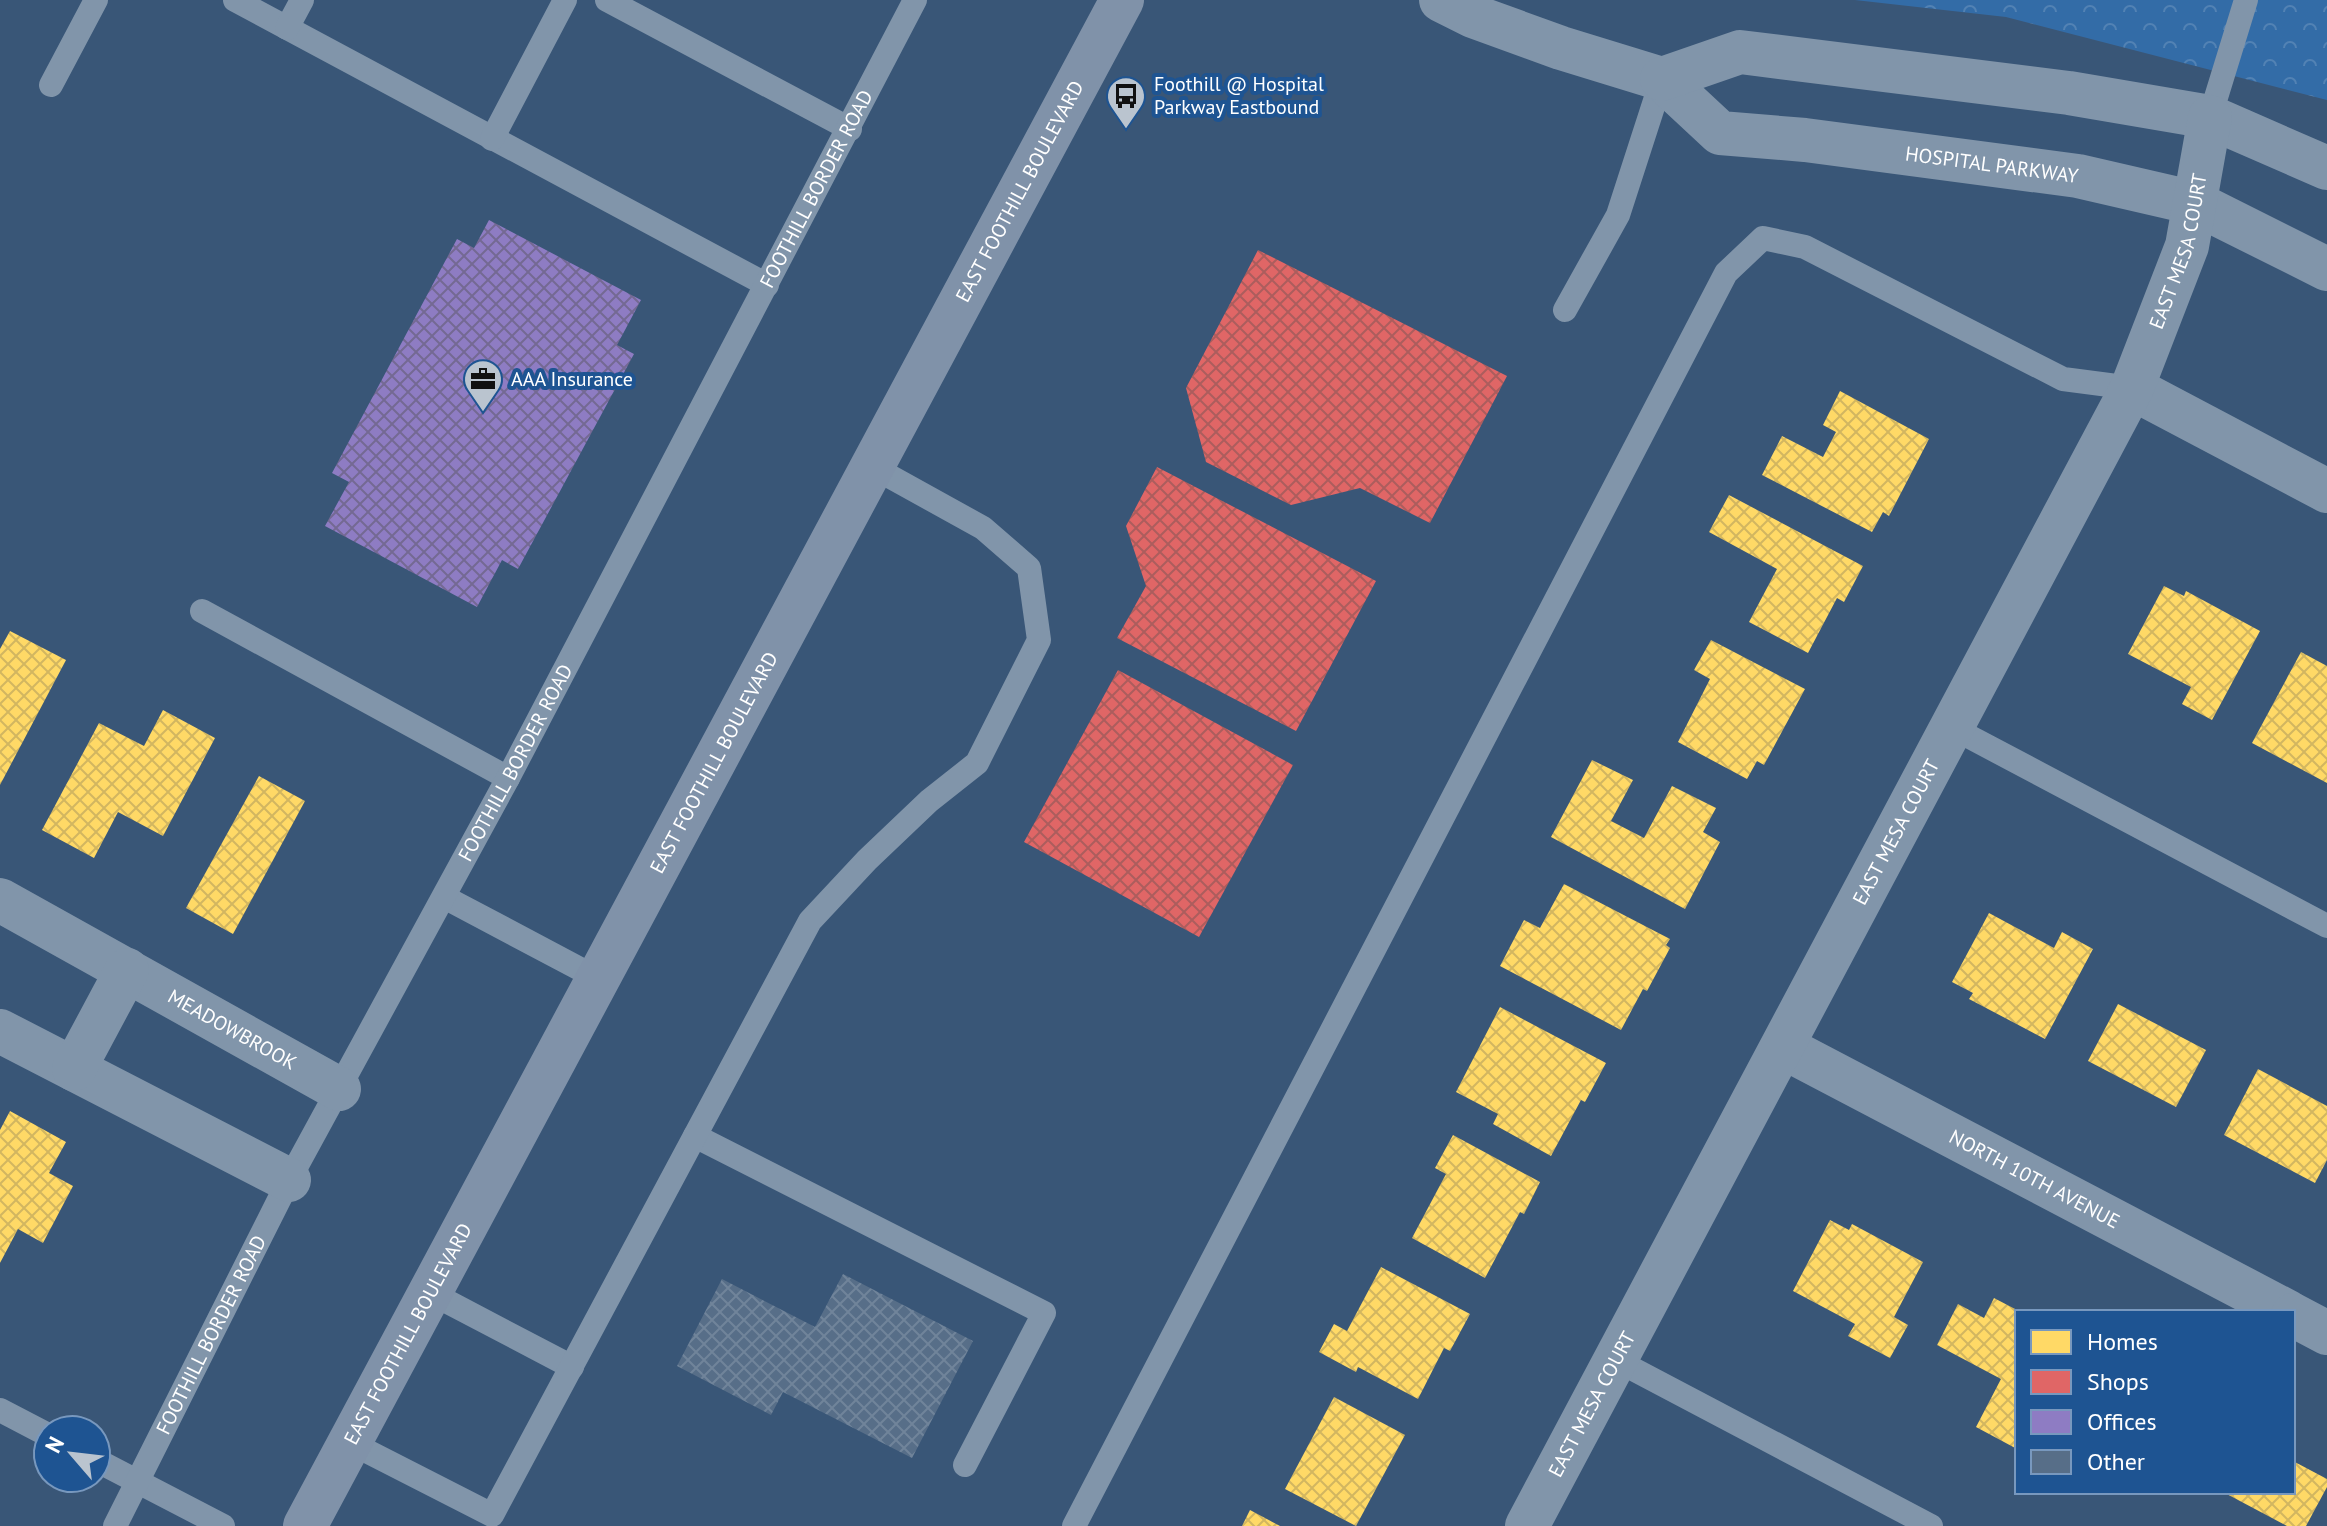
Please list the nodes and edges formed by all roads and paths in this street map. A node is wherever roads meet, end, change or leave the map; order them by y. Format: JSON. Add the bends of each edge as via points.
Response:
{"nodes":[{"id":1,"x":96,"y":0,"type":"edge"},
{"id":2,"x":235,"y":0,"type":"edge"},
{"id":3,"x":302,"y":0,"type":"edge"},
{"id":4,"x":565,"y":0,"type":"edge"},
{"id":5,"x":607,"y":0,"type":"edge"},
{"id":6,"x":915,"y":0,"type":"edge"},
{"id":7,"x":1122,"y":0,"type":"edge"},
{"id":8,"x":1441,"y":0,"type":"edge"},
{"id":9,"x":2246,"y":0,"type":"edge"},
{"id":10,"x":287,"y":28,"type":"junction"},
{"id":11,"x":1662,"y":79,"type":"junction"},
{"id":12,"x":51,"y":85,"type":"dead end"},
{"id":13,"x":2210,"y":117,"type":"junction"},
{"id":14,"x":850,"y":129,"type":"junction"},
{"id":15,"x":492,"y":139,"type":"junction"},
{"id":16,"x":2327,"y":168,"type":"edge"},
{"id":17,"x":2195,"y":203,"type":"junction"},
{"id":18,"x":2327,"y":269,"type":"edge"},
{"id":19,"x":767,"y":285,"type":"junction"},
{"id":20,"x":1565,"y":310,"type":"dead end"},
{"id":21,"x":2132,"y":388,"type":"junction"},
{"id":22,"x":871,"y":466,"type":"junction"},
{"id":23,"x":2327,"y":491,"type":"edge"},
{"id":24,"x":202,"y":611,"type":"dead end"},
{"id":25,"x":1951,"y":727,"type":"junction"},
{"id":26,"x":508,"y":778,"type":"junction"},
{"id":27,"x":444,"y":897,"type":"junction"},
{"id":28,"x":0,"y":900,"type":"edge"},
{"id":29,"x":2327,"y":926,"type":"edge"},
{"id":30,"x":127,"y":970,"type":"junction"},
{"id":31,"x":597,"y":978,"type":"junction"},
{"id":32,"x":0,"y":1031,"type":"edge"},
{"id":33,"x":1783,"y":1047,"type":"junction"},
{"id":34,"x":74,"y":1069,"type":"junction"},
{"id":35,"x":339,"y":1089,"type":"junction"},
{"id":36,"x":695,"y":1136,"type":"junction"},
{"id":37,"x":289,"y":1180,"type":"junction"},
{"id":38,"x":429,"y":1292,"type":"junction"},
{"id":39,"x":2284,"y":1310,"type":"edge"},
{"id":40,"x":2295,"y":1316,"type":"edge"},
{"id":41,"x":2327,"y":1333,"type":"edge"},
{"id":42,"x":1614,"y":1359,"type":"junction"},
{"id":43,"x":572,"y":1367,"type":"junction"},
{"id":44,"x":0,"y":1410,"type":"edge"},
{"id":45,"x":32,"y":1427,"type":"edge"},
{"id":46,"x":349,"y":1442,"type":"junction"},
{"id":47,"x":965,"y":1465,"type":"dead end"},
{"id":48,"x":112,"y":1468,"type":"edge"},
{"id":49,"x":138,"y":1482,"type":"junction"},
{"id":50,"x":489,"y":1521,"type":"edge"},
{"id":51,"x":115,"y":1526,"type":"edge"},
{"id":52,"x":223,"y":1526,"type":"edge"},
{"id":53,"x":305,"y":1526,"type":"edge"},
{"id":54,"x":1074,"y":1526,"type":"edge"},
{"id":55,"x":1527,"y":1526,"type":"edge"},
{"id":56,"x":1931,"y":1526,"type":"edge"}],
"edges":[{"from":1,"to":12,"type":"lane"},
{"from":2,"to":10,"type":"lane"},
{"from":3,"to":10,"type":"lane"},
{"from":4,"to":15,"type":"lane"},
{"from":5,"to":14,"type":"lane"},
{"from":6,"to":14,"type":"lane","name":"FOOTHILL BORDER ROAD"},
{"from":7,"to":22,"type":"main road","name":"EAST FOOTHILL BOULEVARD"},
{"from":8,"to":11,"type":"street","name":"HOSPITAL PARKWAY","via":[[1561,48]]},
{"from":9,"to":13,"type":"lane"},
{"from":10,"to":15,"type":"lane"},
{"from":11,"to":13,"type":"street","via":[[1740,52],[2069,93]]},
{"from":11,"to":17,"type":"street","name":"HOSPITAL PARKWAY","via":[[1720,133],[2078,176]]},
{"from":11,"to":20,"type":"lane","via":[[1618,215]]},
{"from":13,"to":16,"type":"street"},
{"from":13,"to":17,"type":"street","name":"EAST MESA COURT"},
{"from":14,"to":19,"type":"lane","name":"FOOTHILL BORDER ROAD"},
{"from":15,"to":19,"type":"lane"},
{"from":17,"to":18,"type":"street","name":"HOSPITAL PARKWAY"},
{"from":17,"to":21,"type":"street","name":"EAST MESA COURT","via":[[2187,246]]},
{"from":19,"to":26,"type":"lane","name":"FOOTHILL BORDER ROAD"},
{"from":21,"to":23,"type":"street"},
{"from":21,"to":25,"type":"street","name":"EAST MESA COURT"},
{"from":21,"to":54,"type":"lane","via":[[2063,379],[1805,247],[1763,238],[1726,273]]},
{"from":22,"to":31,"type":"main road","name":"EAST FOOTHILL BOULEVARD"},
{"from":22,"to":36,"type":"lane","via":[[983,528],[1029,568],[1039,640],[977,763],[898,831],[810,921]]},
{"from":24,"to":26,"type":"lane"},
{"from":25,"to":29,"type":"lane"},
{"from":25,"to":33,"type":"street","name":"EAST MESA COURT"},
{"from":26,"to":27,"type":"lane","name":"FOOTHILL BORDER ROAD"},
{"from":27,"to":31,"type":"lane"},
{"from":27,"to":35,"type":"lane","name":"FOOTHILL BORDER ROAD"},
{"from":28,"to":30,"type":"street","name":"MEADOWBROOK"},
{"from":30,"to":34,"type":"street"},
{"from":30,"to":35,"type":"street","name":"MEADOWBROOK"},
{"from":31,"to":38,"type":"main road","name":"EAST FOOTHILL BOULEVARD"},
{"from":32,"to":34,"type":"street"},
{"from":33,"to":39,"type":"street","name":"NORTH 10TH AVENUE"},
{"from":33,"to":42,"type":"street","name":"EAST MESA COURT"},
{"from":34,"to":37,"type":"street"},
{"from":35,"to":37,"type":"lane","name":"FOOTHILL BORDER ROAD"},
{"from":36,"to":43,"type":"lane"},
{"from":36,"to":47,"type":"lane","via":[[1044,1313]]},
{"from":37,"to":49,"type":"lane","name":"FOOTHILL BORDER ROAD"},
{"from":38,"to":43,"type":"lane"},
{"from":38,"to":46,"type":"main road","name":"EAST FOOTHILL BOULEVARD"},
{"from":40,"to":41,"type":"street"},
{"from":42,"to":55,"type":"street","name":"EAST MESA COURT"},
{"from":42,"to":56,"type":"lane"},
{"from":43,"to":50,"type":"lane"},
{"from":44,"to":45,"type":"lane"},
{"from":46,"to":50,"type":"lane"},
{"from":46,"to":53,"type":"main road","name":"EAST FOOTHILL BOULEVARD"},
{"from":48,"to":49,"type":"lane"},
{"from":49,"to":51,"type":"lane","name":"FOOTHILL BORDER ROAD"},
{"from":49,"to":52,"type":"lane"}]}
